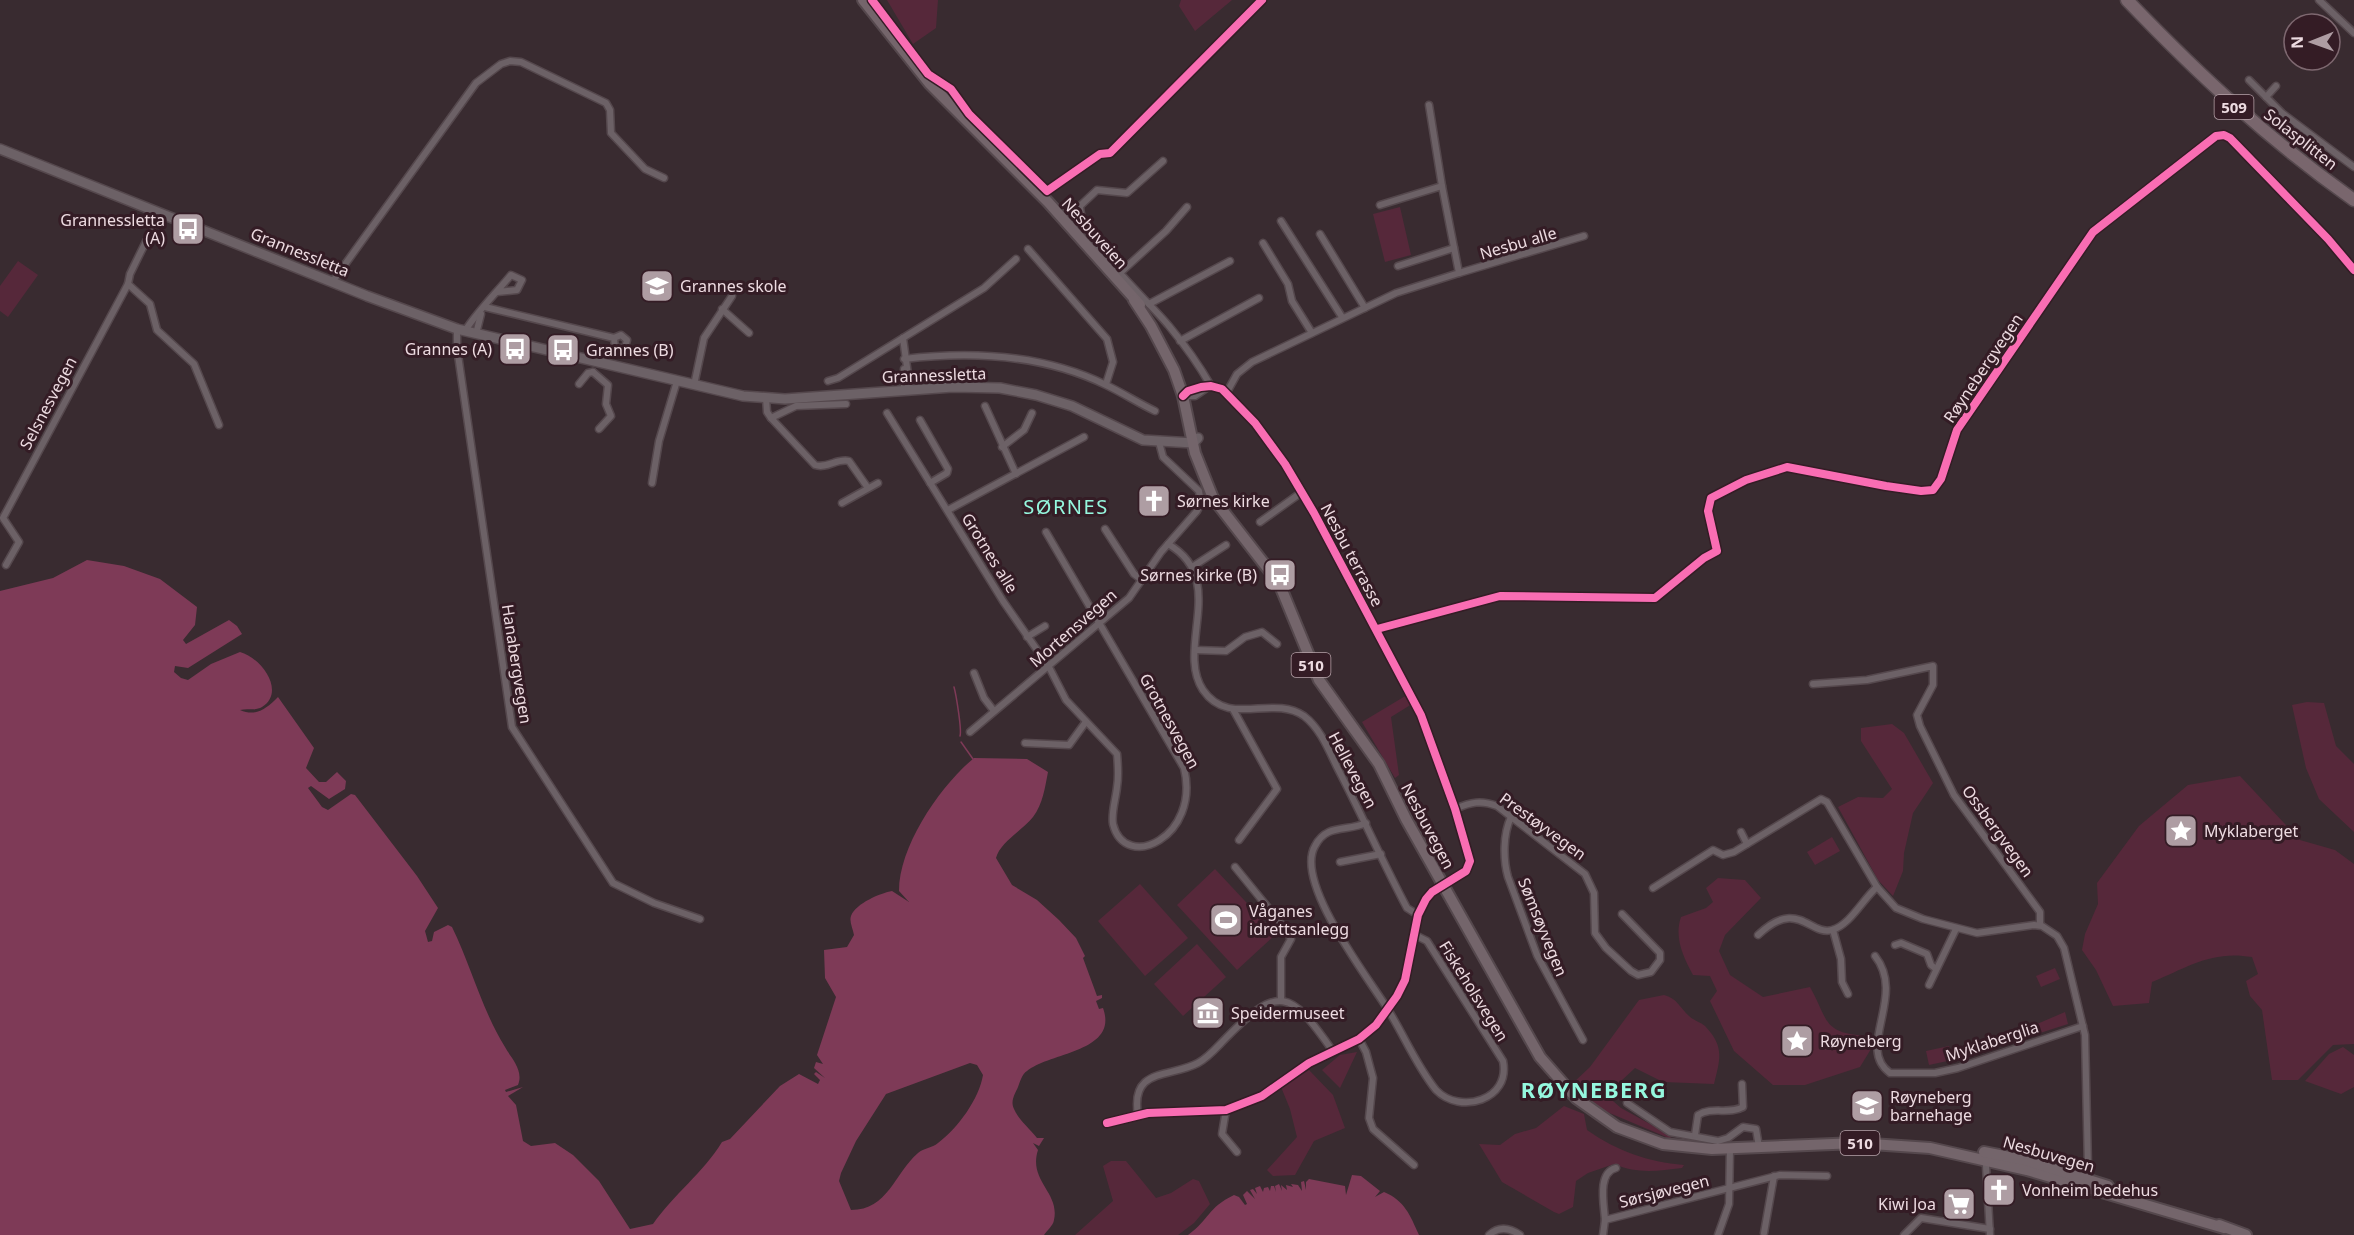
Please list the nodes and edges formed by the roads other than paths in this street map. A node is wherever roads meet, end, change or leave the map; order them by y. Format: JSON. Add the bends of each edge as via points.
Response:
{"nodes":[{"id":1,"x":863,"y":0,"type":"edge"},
{"id":2,"x":2127,"y":0,"type":"edge"},
{"id":3,"x":2135,"y":0,"type":"edge"},
{"id":4,"x":2319,"y":0,"type":"edge"},
{"id":5,"x":2325,"y":0,"type":"edge"},
{"id":6,"x":2354,"y":28,"type":"edge"},
{"id":7,"x":2354,"y":33,"type":"edge"},
{"id":8,"x":2249,"y":80,"type":"dead end"},
{"id":9,"x":2276,"y":86,"type":"dead end"},
{"id":10,"x":2266,"y":97,"type":"junction"},
{"id":11,"x":1429,"y":105,"type":"dead end"},
{"id":12,"x":0,"y":149,"type":"edge"},
{"id":13,"x":1163,"y":161,"type":"dead end"},
{"id":14,"x":2354,"y":167,"type":"edge"},
{"id":15,"x":664,"y":178,"type":"dead end"},
{"id":16,"x":1442,"y":186,"type":"junction"},
{"id":17,"x":2354,"y":192,"type":"edge"},
{"id":18,"x":2354,"y":200,"type":"edge"},
{"id":19,"x":1380,"y":205,"type":"dead end"},
{"id":20,"x":1186,"y":207,"type":"dead end"},
{"id":21,"x":160,"y":213,"type":"junction"},
{"id":22,"x":1281,"y":221,"type":"dead end"},
{"id":23,"x":1320,"y":234,"type":"dead end"},
{"id":24,"x":1584,"y":236,"type":"dead end"},
{"id":25,"x":1263,"y":243,"type":"dead end"},
{"id":26,"x":1454,"y":248,"type":"junction"},
{"id":27,"x":1028,"y":249,"type":"dead end"},
{"id":28,"x":1016,"y":259,"type":"dead end"},
{"id":29,"x":1230,"y":261,"type":"dead end"},
{"id":30,"x":1398,"y":266,"type":"dead end"},
{"id":31,"x":2354,"y":270,"type":"edge"},
{"id":32,"x":1121,"y":272,"type":"junction"},
{"id":33,"x":1460,"y":273,"type":"junction"},
{"id":34,"x":333,"y":281,"type":"junction"},
{"id":35,"x":128,"y":284,"type":"junction"},
{"id":36,"x":497,"y":292,"type":"dead end"},
{"id":37,"x":732,"y":296,"type":"dead end"},
{"id":38,"x":1259,"y":298,"type":"dead end"},
{"id":39,"x":1134,"y":300,"type":"joint"},
{"id":40,"x":1149,"y":304,"type":"junction"},
{"id":41,"x":1365,"y":308,"type":"junction"},
{"id":42,"x":722,"y":309,"type":"junction"},
{"id":43,"x":483,"y":310,"type":"junction"},
{"id":44,"x":1342,"y":317,"type":"junction"},
{"id":45,"x":461,"y":330,"type":"junction"},
{"id":46,"x":749,"y":333,"type":"dead end"},
{"id":47,"x":1312,"y":333,"type":"junction"},
{"id":48,"x":476,"y":334,"type":"junction"},
{"id":49,"x":614,"y":338,"type":"dead end"},
{"id":50,"x":903,"y":338,"type":"junction"},
{"id":51,"x":1180,"y":341,"type":"junction"},
{"id":52,"x":904,"y":359,"type":"junction"},
{"id":53,"x":594,"y":367,"type":"junction"},
{"id":54,"x":677,"y":381,"type":"junction"},
{"id":55,"x":828,"y":381,"type":"dead end"},
{"id":56,"x":579,"y":384,"type":"dead end"},
{"id":57,"x":1106,"y":384,"type":"junction"},
{"id":58,"x":694,"y":385,"type":"junction"},
{"id":59,"x":1211,"y":386,"type":"junction"},
{"id":60,"x":907,"y":389,"type":"junction"},
{"id":61,"x":1227,"y":392,"type":"junction"},
{"id":62,"x":1187,"y":395,"type":"junction"},
{"id":63,"x":766,"y":398,"type":"junction"},
{"id":64,"x":846,"y":404,"type":"dead end"},
{"id":65,"x":985,"y":406,"type":"dead end"},
{"id":66,"x":1155,"y":411,"type":"dead end"},
{"id":67,"x":888,"y":413,"type":"dead end"},
{"id":68,"x":1032,"y":413,"type":"dead end"},
{"id":69,"x":771,"y":418,"type":"junction"},
{"id":70,"x":920,"y":420,"type":"dead end"},
{"id":71,"x":219,"y":425,"type":"dead end"},
{"id":72,"x":599,"y":429,"type":"dead end"},
{"id":73,"x":1084,"y":437,"type":"dead end"},
{"id":74,"x":1194,"y":438,"type":"junction"},
{"id":75,"x":1162,"y":442,"type":"junction"},
{"id":76,"x":1002,"y":447,"type":"junction"},
{"id":77,"x":1016,"y":474,"type":"junction"},
{"id":78,"x":652,"y":483,"type":"dead end"},
{"id":79,"x":878,"y":483,"type":"dead end"},
{"id":80,"x":930,"y":483,"type":"junction"},
{"id":81,"x":868,"y":488,"type":"junction"},
{"id":82,"x":1302,"y":492,"type":"junction"},
{"id":83,"x":842,"y":503,"type":"dead end"},
{"id":84,"x":948,"y":510,"type":"junction"},
{"id":85,"x":1260,"y":522,"type":"dead end"},
{"id":86,"x":1105,"y":529,"type":"dead end"},
{"id":87,"x":1046,"y":532,"type":"dead end"},
{"id":88,"x":1168,"y":543,"type":"junction"},
{"id":89,"x":1226,"y":545,"type":"dead end"},
{"id":90,"x":6,"y":565,"type":"dead end"},
{"id":91,"x":1191,"y":567,"type":"junction"},
{"id":92,"x":1142,"y":580,"type":"junction"},
{"id":93,"x":1101,"y":624,"type":"junction"},
{"id":94,"x":1045,"y":626,"type":"dead end"},
{"id":95,"x":1377,"y":629,"type":"junction"},
{"id":96,"x":1027,"y":637,"type":"junction"},
{"id":97,"x":1277,"y":644,"type":"dead end"},
{"id":98,"x":1196,"y":650,"type":"junction"},
{"id":99,"x":1049,"y":667,"type":"junction"},
{"id":100,"x":974,"y":673,"type":"dead end"},
{"id":101,"x":1813,"y":684,"type":"dead end"},
{"id":102,"x":994,"y":711,"type":"junction"},
{"id":103,"x":1234,"y":711,"type":"junction"},
{"id":104,"x":1085,"y":723,"type":"junction"},
{"id":105,"x":970,"y":732,"type":"dead end"},
{"id":106,"x":1024,"y":743,"type":"dead end"},
{"id":107,"x":1455,"y":809,"type":"junction"},
{"id":108,"x":1511,"y":817,"type":"junction"},
{"id":109,"x":1366,"y":823,"type":"junction"},
{"id":110,"x":1740,"y":832,"type":"dead end"},
{"id":111,"x":1239,"y":840,"type":"dead end"},
{"id":112,"x":1747,"y":844,"type":"junction"},
{"id":113,"x":1381,"y":854,"type":"junction"},
{"id":114,"x":1340,"y":862,"type":"dead end"},
{"id":115,"x":1235,"y":867,"type":"dead end"},
{"id":116,"x":1442,"y":885,"type":"junction"},
{"id":117,"x":1877,"y":887,"type":"junction"},
{"id":118,"x":1653,"y":888,"type":"dead end"},
{"id":119,"x":1622,"y":914,"type":"dead end"},
{"id":120,"x":1418,"y":915,"type":"junction"},
{"id":121,"x":700,"y":919,"type":"dead end"},
{"id":122,"x":2040,"y":925,"type":"junction"},
{"id":123,"x":1956,"y":929,"type":"junction"},
{"id":124,"x":1833,"y":930,"type":"junction"},
{"id":125,"x":1415,"y":935,"type":"junction"},
{"id":126,"x":1758,"y":935,"type":"dead end"},
{"id":127,"x":1895,"y":945,"type":"dead end"},
{"id":128,"x":1875,"y":956,"type":"dead end"},
{"id":129,"x":1936,"y":969,"type":"junction"},
{"id":130,"x":1929,"y":985,"type":"dead end"},
{"id":131,"x":1848,"y":994,"type":"dead end"},
{"id":132,"x":1281,"y":999,"type":"junction"},
{"id":133,"x":1388,"y":1010,"type":"junction"},
{"id":134,"x":2083,"y":1026,"type":"junction"},
{"id":135,"x":1359,"y":1039,"type":"junction"},
{"id":136,"x":1583,"y":1040,"type":"dead end"},
{"id":137,"x":1332,"y":1050,"type":"junction"},
{"id":138,"x":1742,"y":1084,"type":"dead end"},
{"id":139,"x":1627,"y":1103,"type":"dead end"},
{"id":140,"x":1226,"y":1110,"type":"junction"},
{"id":141,"x":1138,"y":1115,"type":"junction"},
{"id":142,"x":1107,"y":1123,"type":"dead end"},
{"id":143,"x":1695,"y":1135,"type":"junction"},
{"id":144,"x":1759,"y":1147,"type":"junction"},
{"id":145,"x":1790,"y":1147,"type":"junction"},
{"id":146,"x":1730,"y":1151,"type":"junction"},
{"id":147,"x":1237,"y":1152,"type":"dead end"},
{"id":148,"x":1992,"y":1158,"type":"junction"},
{"id":149,"x":1414,"y":1165,"type":"dead end"},
{"id":150,"x":1616,"y":1168,"type":"dead end"},
{"id":151,"x":1774,"y":1176,"type":"junction"},
{"id":152,"x":1827,"y":1176,"type":"dead end"},
{"id":153,"x":2082,"y":1180,"type":"junction"},
{"id":154,"x":1730,"y":1189,"type":"junction"},
{"id":155,"x":1605,"y":1220,"type":"junction"},
{"id":156,"x":1990,"y":1232,"type":"edge"},
{"id":157,"x":1764,"y":1233,"type":"dead end"},
{"id":158,"x":1489,"y":1235,"type":"edge"},
{"id":159,"x":1520,"y":1235,"type":"edge"},
{"id":160,"x":1603,"y":1235,"type":"edge"},
{"id":161,"x":1718,"y":1235,"type":"edge"},
{"id":162,"x":1904,"y":1235,"type":"edge"},
{"id":163,"x":2246,"y":1235,"type":"edge"}],
"edges":[{"from":1,"to":39,"type":"main road","name":"Nesbuveien","number":"510","via":[[929,83],[1048,202]]},
{"from":2,"to":18,"type":"highway","name":"Solasplitten","number":"509","via":[[2228,101]]},
{"from":3,"to":17,"type":"highway","name":"Solasplitten","number":"509","via":[[2232,97]]},
{"from":4,"to":7,"type":"street"},
{"from":5,"to":6,"type":"street"},
{"from":8,"to":10,"type":"street"},
{"from":9,"to":10,"type":"street"},
{"from":10,"to":14,"type":"street"},
{"from":11,"to":16,"type":"street","name":"Nesbu alle"},
{"from":12,"to":21,"type":"main road","name":"Grannessletta"},
{"from":13,"to":32,"type":"street","via":[[1127,193],[1099,189],[1080,206],[1089,235]]},
{"from":15,"to":34,"type":"street","via":[[645,169],[611,133],[606,103],[521,62],[507,62],[476,83],[458,105]]},
{"from":16,"to":19,"type":"street"},
{"from":16,"to":26,"type":"street","name":"Nesbu alle"},
{"from":20,"to":32,"type":"street"},
{"from":21,"to":34,"type":"main road","name":"Grannessletta"},
{"from":21,"to":35,"type":"street","name":"Selsnesvegen"},
{"from":22,"to":44,"type":"street"},
{"from":23,"to":41,"type":"street"},
{"from":24,"to":33,"type":"street","name":"Nesbu alle"},
{"from":25,"to":47,"type":"street"},
{"from":26,"to":30,"type":"street","name":"Nesbu alle"},
{"from":26,"to":33,"type":"street","name":"Nesbu alle"},
{"from":27,"to":57,"type":"street","via":[[1107,339],[1113,362]]},
{"from":28,"to":50,"type":"street","via":[[984,288]]},
{"from":29,"to":40,"type":"street"},
{"from":31,"to":95,"type":"street","name":"Røynebergvegen","via":[[2230,138],[2220,135],[2093,232],[1957,430],[1934,490],[1782,468],[1737,483],[1711,498],[1708,511],[1717,551],[1655,598],[1500,596]]},
{"from":32,"to":40,"type":"street"},
{"from":33,"to":41,"type":"street","name":"Nesbu alle","via":[[1396,293]]},
{"from":34,"to":45,"type":"main road","name":"Grannessletta"},
{"from":35,"to":71,"type":"street","via":[[150,304],[157,330],[194,364]]},
{"from":35,"to":90,"type":"street","name":"Selsnesvegen","via":[[3,518],[19,542]]},
{"from":36,"to":43,"type":"street"},
{"from":37,"to":42,"type":"street"},
{"from":38,"to":51,"type":"street"},
{"from":39,"to":62,"type":"main road","name":"Nesbuvegen","number":"510"},
{"from":40,"to":51,"type":"street"},
{"from":41,"to":44,"type":"street","name":"Nesbu alle"},
{"from":42,"to":46,"type":"street"},
{"from":42,"to":58,"type":"street","via":[[704,338]]},
{"from":43,"to":45,"type":"street"},
{"from":43,"to":48,"type":"street"},
{"from":43,"to":49,"type":"street"},
{"from":44,"to":47,"type":"street","name":"Nesbu alle"},
{"from":45,"to":48,"type":"main road","name":"Grannessletta"},
{"from":45,"to":121,"type":"street","name":"Hanabergvegen","via":[[512,727],[614,883],[654,903]]},
{"from":47,"to":61,"type":"street","name":"Nesbu alle","via":[[1242,368]]},
{"from":48,"to":53,"type":"main road","name":"Grannessletta"},
{"from":50,"to":52,"type":"street"},
{"from":50,"to":55,"type":"street"},
{"from":51,"to":59,"type":"street"},
{"from":52,"to":57,"type":"street","via":[[955,354],[1009,357],[1056,366]]},
{"from":52,"to":60,"type":"street"},
{"from":53,"to":54,"type":"main road","name":"Grannessletta"},
{"from":53,"to":56,"type":"street"},
{"from":53,"to":72,"type":"street","via":[[596,377],[606,381],[609,389],[606,404],[611,416]]},
{"from":54,"to":58,"type":"main road","name":"Grannessletta"},
{"from":54,"to":78,"type":"street","via":[[659,441]]},
{"from":57,"to":66,"type":"street"},
{"from":58,"to":63,"type":"main road","name":"Grannessletta"},
{"from":59,"to":61,"type":"street","name":"Nesbu terrasse"},
{"from":59,"to":62,"type":"street"},
{"from":60,"to":63,"type":"main road","name":"Grannessletta"},
{"from":60,"to":75,"type":"main road","name":"Grannessletta","via":[[980,387],[1021,392],[1072,406],[1138,438]]},
{"from":61,"to":82,"type":"street","name":"Nesbu terrasse","via":[[1265,435]]},
{"from":62,"to":74,"type":"main road","name":"Nesbuvegen","number":"510"},
{"from":63,"to":69,"type":"street"},
{"from":64,"to":69,"type":"street","via":[[796,406]]},
{"from":65,"to":76,"type":"street"},
{"from":67,"to":80,"type":"street","name":"Grotnes alle"},
{"from":68,"to":76,"type":"street","via":[[1024,430]]},
{"from":69,"to":81,"type":"street","via":[[815,465],[849,461]]},
{"from":70,"to":80,"type":"street","via":[[948,469]]},
{"from":73,"to":77,"type":"street"},
{"from":74,"to":75,"type":"main road"},
{"from":74,"to":116,"type":"main road","name":"Nesbuvegen","number":"510","via":[[1218,494],[1279,583],[1319,680],[1369,748]]},
{"from":75,"to":88,"type":"street","name":"Mortensvegen","via":[[1163,457],[1197,488],[1201,497],[1197,511]]},
{"from":76,"to":77,"type":"street"},
{"from":77,"to":84,"type":"street"},
{"from":79,"to":81,"type":"street"},
{"from":80,"to":84,"type":"street","name":"Grotnes alle"},
{"from":81,"to":83,"type":"street"},
{"from":82,"to":85,"type":"street"},
{"from":82,"to":95,"type":"street","name":"Nesbu terrasse"},
{"from":84,"to":96,"type":"street","name":"Grotnes alle"},
{"from":86,"to":92,"type":"street"},
{"from":87,"to":93,"type":"street","name":"Grotnesvegen"},
{"from":88,"to":91,"type":"street"},
{"from":88,"to":92,"type":"street","name":"Mortensvegen"},
{"from":89,"to":91,"type":"street"},
{"from":91,"to":98,"type":"street","via":[[1198,590]]},
{"from":92,"to":93,"type":"street","name":"Mortensvegen"},
{"from":93,"to":99,"type":"street","name":"Mortensvegen"},
{"from":93,"to":104,"type":"street","name":"Grotnesvegen","via":[[1184,768],[1188,782],[1181,819],[1157,843],[1134,845],[1117,833],[1112,822],[1117,754]]},
{"from":94,"to":96,"type":"street"},
{"from":95,"to":107,"type":"street","name":"Nesbu terrasse","via":[[1421,715]]},
{"from":96,"to":99,"type":"street","name":"Grotnes alle"},
{"from":97,"to":98,"type":"street","via":[[1262,632],[1245,637],[1226,651]]},
{"from":98,"to":103,"type":"street","via":[[1201,688],[1215,703]]},
{"from":99,"to":102,"type":"street","name":"Mortensvegen"},
{"from":99,"to":104,"type":"street","name":"Grotnesvegen","via":[[1066,700]]},
{"from":100,"to":102,"type":"street"},
{"from":101,"to":122,"type":"street","name":"Ossbergvegen","via":[[1867,680],[1934,666],[1933,687],[1917,715],[1920,726],[1954,795],[2040,912]]},
{"from":102,"to":105,"type":"street","name":"Mortensvegen"},
{"from":103,"to":109,"type":"street","name":"Hellevegen","via":[[1277,708],[1305,717],[1324,741]]},
{"from":103,"to":111,"type":"street","via":[[1277,789]]},
{"from":104,"to":106,"type":"street","via":[[1069,746]]},
{"from":107,"to":108,"type":"street","name":"Prestøyvegen","via":[[1485,801]]},
{"from":107,"to":116,"type":"street","name":"Nesbu terrasse","via":[[1470,861],[1466,871]]},
{"from":108,"to":119,"type":"street","name":"Prestøyvegen","via":[[1585,874],[1594,893],[1595,933],[1606,948],[1638,975],[1651,972],[1660,953]]},
{"from":108,"to":136,"type":"street","name":"Sømsøyvegen","via":[[1506,831],[1508,877],[1537,955]]},
{"from":109,"to":113,"type":"street","name":"Hellevegen"},
{"from":109,"to":133,"type":"street","name":"Fiskeholsvegen","via":[[1336,828],[1320,837],[1312,850],[1311,870],[1341,940]]},
{"from":110,"to":112,"type":"street"},
{"from":112,"to":117,"type":"street","via":[[1818,800],[1827,802]]},
{"from":112,"to":118,"type":"street","via":[[1728,854],[1713,850]]},
{"from":113,"to":114,"type":"street"},
{"from":113,"to":120,"type":"street","name":"Hellevegen","via":[[1407,908]]},
{"from":115,"to":132,"type":"street","via":[[1291,939],[1281,957]]},
{"from":116,"to":120,"type":"street","name":"Nesbu terrasse","via":[[1426,899]]},
{"from":116,"to":146,"type":"main road","name":"Nesbuvegen","number":"510","via":[[1531,1041],[1576,1098],[1628,1132],[1663,1144]]},
{"from":117,"to":123,"type":"street","via":[[1906,914]]},
{"from":117,"to":124,"type":"street"},
{"from":120,"to":125,"type":"street"},
{"from":122,"to":123,"type":"street","via":[[1989,934]]},
{"from":122,"to":134,"type":"street","via":[[2053,932],[2064,948]]},
{"from":123,"to":129,"type":"street"},
{"from":124,"to":126,"type":"street","via":[[1791,918]]},
{"from":124,"to":131,"type":"street","via":[[1841,958],[1842,982]]},
{"from":125,"to":133,"type":"street","via":[[1405,980]]},
{"from":125,"to":133,"type":"street","name":"Fiskeholsvegen","via":[[1427,940],[1503,1061],[1498,1086],[1476,1102],[1461,1104],[1444,1099],[1425,1077]]},
{"from":127,"to":129,"type":"street","via":[[1901,943],[1922,951]]},
{"from":128,"to":134,"type":"street","name":"Myklaberglia","via":[[1884,970],[1887,1000],[1876,1045],[1877,1057],[1890,1074],[1958,1068]]},
{"from":129,"to":130,"type":"street"},
{"from":132,"to":137,"type":"street","via":[[1297,1005]]},
{"from":132,"to":141,"type":"street","via":[[1247,1016],[1202,1061],[1162,1072],[1144,1083],[1138,1091]]},
{"from":133,"to":135,"type":"street"},
{"from":134,"to":153,"type":"street","via":[[2087,1161]]},
{"from":135,"to":137,"type":"street"},
{"from":135,"to":149,"type":"street","via":[[1372,1078],[1369,1118],[1373,1129]]},
{"from":137,"to":140,"type":"street","via":[[1262,1096]]},
{"from":138,"to":143,"type":"street","via":[[1743,1107],[1736,1111],[1704,1111],[1698,1115]]},
{"from":139,"to":143,"type":"street","via":[[1670,1132]]},
{"from":140,"to":141,"type":"street"},
{"from":140,"to":147,"type":"street","via":[[1222,1134]]},
{"from":141,"to":142,"type":"street"},
{"from":143,"to":144,"type":"street","via":[[1718,1141],[1750,1127],[1755,1129]]},
{"from":144,"to":145,"type":"main road","name":"Nesbuvegen","number":"510"},
{"from":144,"to":146,"type":"main road","name":"Nesbuvegen","number":"510"},
{"from":145,"to":146,"type":"main road","name":"Nesbuvegen","number":"510"},
{"from":145,"to":148,"type":"main road","name":"Nesbuvegen","number":"510","via":[[1876,1143]]},
{"from":146,"to":154,"type":"street"},
{"from":148,"to":153,"type":"main road","name":"Nesbuvegen","number":"510"},
{"from":148,"to":156,"type":"street","via":[[1987,1179]]},
{"from":150,"to":155,"type":"street","name":"Sørsjøvegen","via":[[1604,1177]]},
{"from":151,"to":152,"type":"street","name":"Sørsjøvegen"},
{"from":151,"to":154,"type":"street","name":"Sørsjøvegen"},
{"from":151,"to":157,"type":"street"},
{"from":153,"to":163,"type":"main road","name":"Nesbuvegen","number":"510"},
{"from":154,"to":155,"type":"street","name":"Sørsjøvegen"},
{"from":154,"to":161,"type":"street"},
{"from":155,"to":160,"type":"street","name":"Sørsjøvegen"},
{"from":156,"to":162,"type":"street","via":[[1921,1218]]},
{"from":158,"to":159,"type":"street","via":[[1508,1229]]}]}
